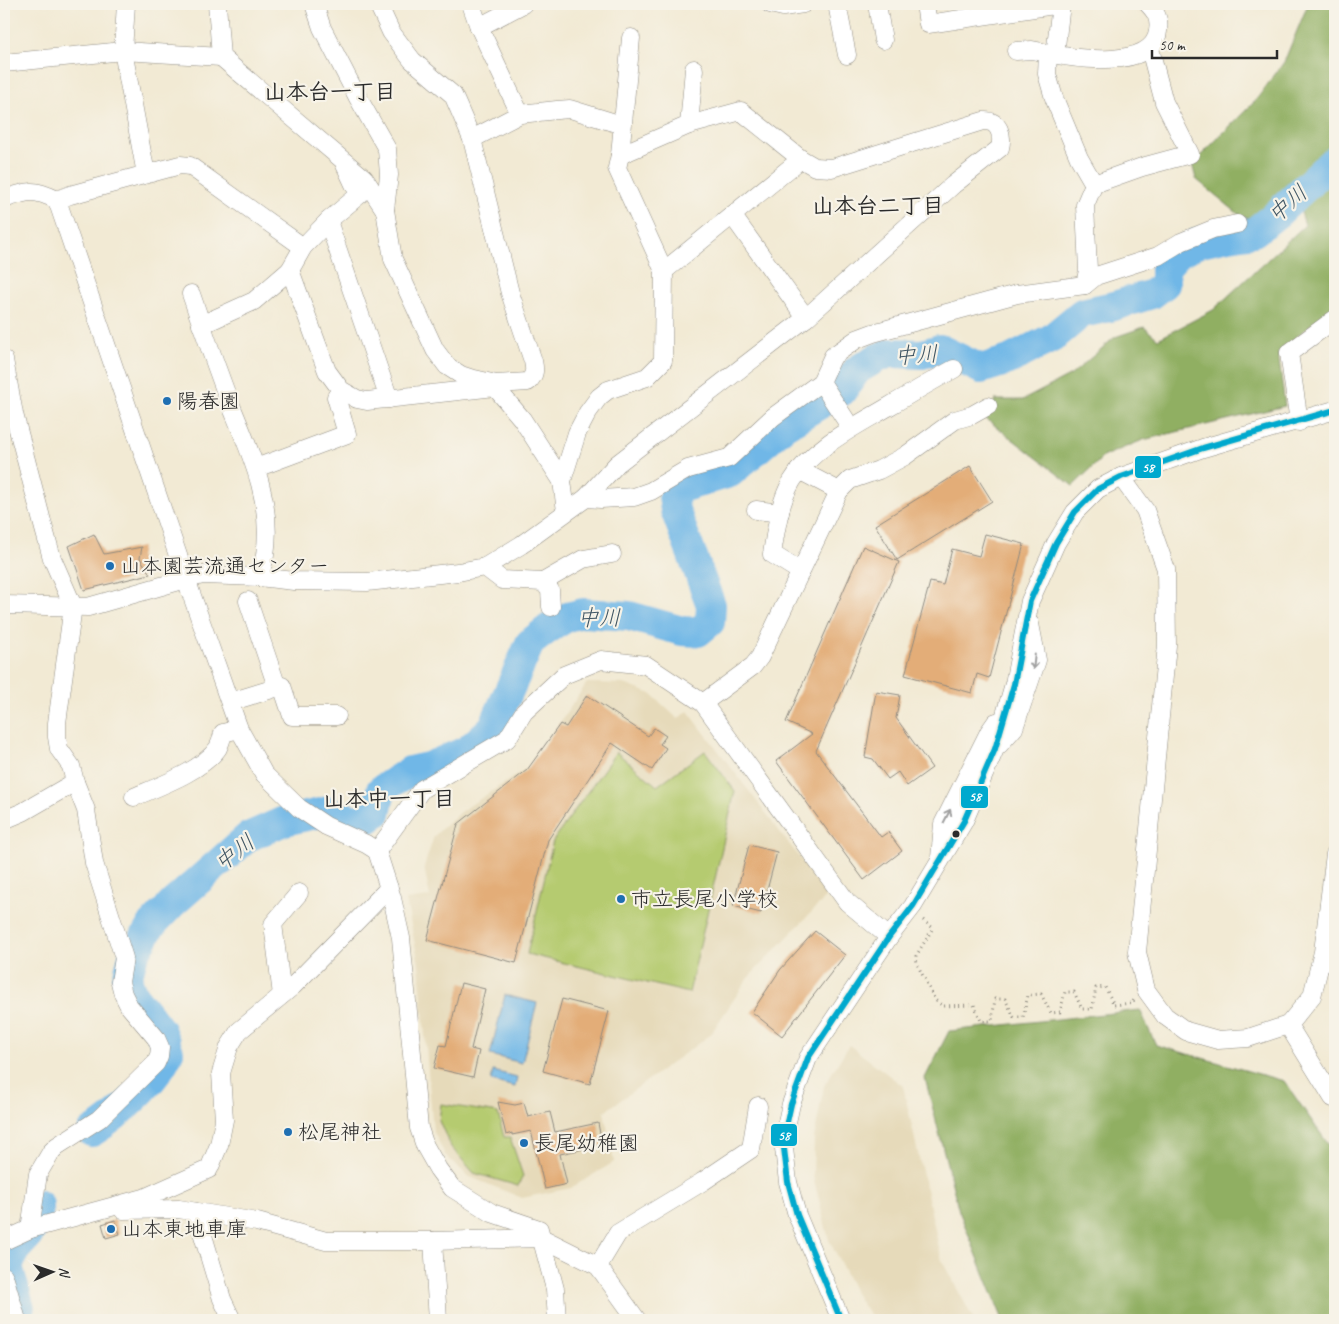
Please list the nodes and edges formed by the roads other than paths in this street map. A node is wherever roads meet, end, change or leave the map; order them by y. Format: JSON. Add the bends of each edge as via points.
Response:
{"nodes":[{"id":1,"x":126,"y":4,"type":"edge"},
{"id":2,"x":217,"y":4,"type":"edge"},
{"id":3,"x":314,"y":4,"type":"edge"},
{"id":4,"x":378,"y":4,"type":"edge"},
{"id":5,"x":471,"y":4,"type":"edge"},
{"id":6,"x":523,"y":4,"type":"edge"},
{"id":7,"x":770,"y":4,"type":"edge"},
{"id":8,"x":803,"y":4,"type":"edge"},
{"id":9,"x":837,"y":4,"type":"edge"},
{"id":10,"x":877,"y":4,"type":"edge"},
{"id":11,"x":925,"y":4,"type":"edge"},
{"id":12,"x":1061,"y":4,"type":"edge"},
{"id":13,"x":1157,"y":6,"type":"edge"},
{"id":14,"x":479,"y":27,"type":"junction"},
{"id":15,"x":631,"y":38,"type":"dead end"},
{"id":16,"x":883,"y":40,"type":"dead end"},
{"id":17,"x":1150,"y":49,"type":"junction"},
{"id":18,"x":123,"y":51,"type":"junction"},
{"id":19,"x":1016,"y":51,"type":"dead end"},
{"id":20,"x":1051,"y":54,"type":"junction"},
{"id":21,"x":847,"y":55,"type":"dead end"},
{"id":22,"x":221,"y":57,"type":"junction"},
{"id":23,"x":4,"y":62,"type":"edge"},
{"id":24,"x":694,"y":69,"type":"dead end"},
{"id":25,"x":520,"y":114,"type":"junction"},
{"id":26,"x":622,"y":125,"type":"junction"},
{"id":27,"x":689,"y":125,"type":"junction"},
{"id":28,"x":472,"y":139,"type":"junction"},
{"id":29,"x":620,"y":156,"type":"junction"},
{"id":30,"x":800,"y":159,"type":"junction"},
{"id":31,"x":344,"y":162,"type":"junction"},
{"id":32,"x":146,"y":174,"type":"junction"},
{"id":33,"x":1094,"y":184,"type":"junction"},
{"id":34,"x":4,"y":199,"type":"edge"},
{"id":35,"x":56,"y":200,"type":"junction"},
{"id":36,"x":385,"y":210,"type":"junction"},
{"id":37,"x":732,"y":215,"type":"junction"},
{"id":38,"x":328,"y":221,"type":"junction"},
{"id":39,"x":1237,"y":224,"type":"dead end"},
{"id":40,"x":303,"y":247,"type":"junction"},
{"id":41,"x":290,"y":270,"type":"junction"},
{"id":42,"x":664,"y":271,"type":"junction"},
{"id":43,"x":1085,"y":285,"type":"junction"},
{"id":44,"x":191,"y":294,"type":"dead end"},
{"id":45,"x":806,"y":318,"type":"junction"},
{"id":46,"x":1335,"y":318,"type":"edge"},
{"id":47,"x":202,"y":325,"type":"junction"},
{"id":48,"x":4,"y":360,"type":"edge"},
{"id":49,"x":954,"y":369,"type":"dead end"},
{"id":50,"x":821,"y":382,"type":"junction"},
{"id":51,"x":495,"y":385,"type":"junction"},
{"id":52,"x":341,"y":390,"type":"junction"},
{"id":53,"x":389,"y":398,"type":"junction"},
{"id":54,"x":988,"y":406,"type":"dead end"},
{"id":55,"x":1335,"y":410,"type":"edge"},
{"id":56,"x":1298,"y":422,"type":"junction"},
{"id":57,"x":851,"y":428,"type":"junction"},
{"id":58,"x":256,"y":468,"type":"junction"},
{"id":59,"x":799,"y":470,"type":"junction"},
{"id":60,"x":1121,"y":477,"type":"junction"},
{"id":61,"x":562,"y":481,"type":"junction"},
{"id":62,"x":839,"y":491,"type":"junction"},
{"id":63,"x":586,"y":498,"type":"junction"},
{"id":64,"x":756,"y":510,"type":"dead end"},
{"id":65,"x":566,"y":511,"type":"junction"},
{"id":66,"x":780,"y":514,"type":"junction"},
{"id":67,"x":612,"y":554,"type":"dead end"},
{"id":68,"x":485,"y":567,"type":"junction"},
{"id":69,"x":801,"y":572,"type":"junction"},
{"id":70,"x":259,"y":577,"type":"junction"},
{"id":71,"x":186,"y":579,"type":"junction"},
{"id":72,"x":543,"y":582,"type":"junction"},
{"id":73,"x":248,"y":601,"type":"dead end"},
{"id":74,"x":4,"y":605,"type":"edge"},
{"id":75,"x":73,"y":606,"type":"junction"},
{"id":76,"x":551,"y":608,"type":"dead end"},
{"id":77,"x":1028,"y":614,"type":"junction"},
{"id":78,"x":277,"y":687,"type":"junction"},
{"id":79,"x":230,"y":702,"type":"junction"},
{"id":80,"x":703,"y":703,"type":"junction"},
{"id":81,"x":1009,"y":704,"type":"junction"},
{"id":82,"x":337,"y":716,"type":"dead end"},
{"id":83,"x":239,"y":728,"type":"junction"},
{"id":84,"x":995,"y":750,"type":"junction"},
{"id":85,"x":75,"y":782,"type":"junction"},
{"id":86,"x":134,"y":797,"type":"dead end"},
{"id":87,"x":4,"y":820,"type":"edge"},
{"id":88,"x":376,"y":851,"type":"junction"},
{"id":89,"x":1335,"y":854,"type":"edge"},
{"id":90,"x":939,"y":863,"type":"junction"},
{"id":91,"x":389,"y":888,"type":"junction"},
{"id":92,"x":299,"y":893,"type":"dead end"},
{"id":93,"x":889,"y":937,"type":"junction"},
{"id":94,"x":282,"y":995,"type":"junction"},
{"id":95,"x":1288,"y":1025,"type":"junction"},
{"id":96,"x":1334,"y":1099,"type":"edge"},
{"id":97,"x":758,"y":1106,"type":"dead end"},
{"id":98,"x":97,"y":1211,"type":"junction"},
{"id":99,"x":196,"y":1212,"type":"junction"},
{"id":100,"x":30,"y":1229,"type":"junction"},
{"id":101,"x":542,"y":1238,"type":"junction"},
{"id":102,"x":4,"y":1241,"type":"edge"},
{"id":103,"x":432,"y":1241,"type":"junction"},
{"id":104,"x":598,"y":1266,"type":"junction"},
{"id":105,"x":4,"y":1276,"type":"edge"},
{"id":106,"x":17,"y":1320,"type":"edge"},
{"id":107,"x":232,"y":1320,"type":"edge"},
{"id":108,"x":438,"y":1320,"type":"edge"},
{"id":109,"x":557,"y":1320,"type":"edge"},
{"id":110,"x":638,"y":1320,"type":"edge"},
{"id":111,"x":841,"y":1320,"type":"edge"}],
"edges":[{"from":1,"to":18,"type":"street"},
{"from":2,"to":22,"type":"street"},
{"from":3,"to":36,"type":"street","via":[[333,51],[387,149],[389,175]]},
{"from":4,"to":28,"type":"street","via":[[391,32],[412,60],[453,95]]},
{"from":5,"to":14,"type":"street"},
{"from":6,"to":14,"type":"street"},
{"from":7,"to":8,"type":"street","via":[[783,7]]},
{"from":9,"to":21,"type":"street"},
{"from":10,"to":16,"type":"street"},
{"from":11,"to":12,"type":"street","via":[[928,24]]},
{"from":12,"to":20,"type":"street"},
{"from":13,"to":17,"type":"street","via":[[1157,41]]},
{"from":14,"to":25,"type":"street"},
{"from":15,"to":26,"type":"street"},
{"from":17,"to":20,"type":"street","via":[[1133,56],[1110,59]]},
{"from":17,"to":33,"type":"street","via":[[1164,102],[1190,154]]},
{"from":18,"to":22,"type":"street"},
{"from":18,"to":23,"type":"street"},
{"from":18,"to":32,"type":"street"},
{"from":19,"to":20,"type":"street"},
{"from":20,"to":33,"type":"street","via":[[1047,74],[1054,98],[1079,158]]},
{"from":22,"to":31,"type":"street"},
{"from":24,"to":27,"type":"street"},
{"from":25,"to":26,"type":"street","via":[[570,109]]},
{"from":25,"to":28,"type":"street"},
{"from":26,"to":29,"type":"street"},
{"from":27,"to":29,"type":"street"},
{"from":27,"to":30,"type":"street","via":[[741,110]]},
{"from":28,"to":51,"type":"street","via":[[510,293],[535,371],[528,382]]},
{"from":29,"to":42,"type":"street","via":[[617,168]]},
{"from":30,"to":37,"type":"street"},
{"from":30,"to":45,"type":"street","via":[[815,167],[832,168],[983,121],[997,126],[1001,134],[1000,148]]},
{"from":31,"to":36,"type":"street","via":[[364,178]]},
{"from":31,"to":38,"type":"street","via":[[359,195]]},
{"from":32,"to":35,"type":"street"},
{"from":32,"to":40,"type":"street","via":[[180,165],[190,166]]},
{"from":33,"to":43,"type":"street","via":[[1086,205],[1088,270]]},
{"from":34,"to":35,"type":"street","via":[[24,192],[42,193]]},
{"from":35,"to":71,"type":"street"},
{"from":36,"to":51,"type":"street","via":[[393,259],[441,359],[461,375]]},
{"from":37,"to":42,"type":"street"},
{"from":37,"to":45,"type":"street"},
{"from":38,"to":40,"type":"street"},
{"from":38,"to":53,"type":"street"},
{"from":39,"to":43,"type":"street","via":[[1213,229],[1158,256],[1096,276]]},
{"from":40,"to":41,"type":"street"},
{"from":41,"to":47,"type":"street","via":[[254,301]]},
{"from":41,"to":52,"type":"street","via":[[327,371]]},
{"from":42,"to":61,"type":"street","via":[[662,361],[647,377],[599,396],[577,433]]},
{"from":43,"to":50,"type":"street","via":[[1017,294],[873,333],[857,339],[833,356]]},
{"from":44,"to":47,"type":"street"},
{"from":45,"to":63,"type":"street","via":[[617,464]]},
{"from":46,"to":56,"type":"street","via":[[1289,353]]},
{"from":47,"to":58,"type":"street"},
{"from":48,"to":75,"type":"street","via":[[14,414],[52,558]]},
{"from":49,"to":57,"type":"street"},
{"from":50,"to":57,"type":"street"},
{"from":50,"to":63,"type":"street","via":[[773,417],[729,458],[688,469],[634,497]]},
{"from":51,"to":53,"type":"street"},
{"from":51,"to":61,"type":"street","via":[[522,419]]},
{"from":52,"to":53,"type":"street","via":[[367,401]]},
{"from":52,"to":58,"type":"street","via":[[336,397],[347,434]]},
{"from":54,"to":62,"type":"street","via":[[955,420],[905,456],[850,480]]},
{"from":55,"to":56,"type":"street"},
{"from":56,"to":60,"type":"street","via":[[1203,448]]},
{"from":57,"to":59,"type":"street"},
{"from":58,"to":70,"type":"street","via":[[264,496],[266,527],[265,555]]},
{"from":59,"to":62,"type":"street"},
{"from":59,"to":66,"type":"street"},
{"from":60,"to":77,"type":"street","via":[[1098,489],[1075,512],[1056,543],[1030,601]]},
{"from":60,"to":95,"type":"street","via":[[1145,510],[1166,568],[1167,645],[1138,952],[1146,990],[1165,1016],[1186,1031],[1218,1040],[1248,1038]]},
{"from":61,"to":65,"type":"street"},
{"from":62,"to":69,"type":"street"},
{"from":63,"to":65,"type":"street"},
{"from":64,"to":66,"type":"street"},
{"from":65,"to":68,"type":"street"},
{"from":66,"to":69,"type":"street","via":[[772,554]]},
{"from":67,"to":72,"type":"street","via":[[583,559]]},
{"from":68,"to":70,"type":"street","via":[[367,582]]},
{"from":68,"to":72,"type":"street","via":[[502,580]]},
{"from":69,"to":80,"type":"street","via":[[760,657],[753,666]]},
{"from":70,"to":71,"type":"street","via":[[204,575]]},
{"from":71,"to":75,"type":"street","via":[[88,607]]},
{"from":71,"to":79,"type":"street"},
{"from":72,"to":76,"type":"street","via":[[550,590]]},
{"from":73,"to":78,"type":"street"},
{"from":74,"to":75,"type":"street"},
{"from":75,"to":85,"type":"street","via":[[57,737],[59,749],[71,766]]},
{"from":77,"to":81,"type":"street"},
{"from":77,"to":84,"type":"street","one_way":true,"via":[[1037,660],[1014,728]]},
{"from":78,"to":79,"type":"street"},
{"from":78,"to":82,"type":"street","via":[[282,686],[292,716]]},
{"from":79,"to":83,"type":"street"},
{"from":80,"to":88,"type":"street","via":[[646,665],[601,660],[564,675],[524,712],[507,739],[422,789]]},
{"from":80,"to":93,"type":"street","via":[[847,902]]},
{"from":81,"to":84,"type":"street"},
{"from":90,"to":81,"type":"street","one_way":true,"via":[[943,824],[989,732]]},
{"from":83,"to":86,"type":"street","via":[[224,733],[209,758],[182,775]]},
{"from":83,"to":88,"type":"street","via":[[264,774],[299,808],[326,826]]},
{"from":84,"to":90,"type":"street","via":[[964,821]]},
{"from":85,"to":87,"type":"street"},
{"from":85,"to":100,"type":"street","via":[[86,810],[94,863],[124,958],[120,982],[123,994],[160,1048],[156,1063],[99,1119],[51,1152],[38,1174]]},
{"from":88,"to":91,"type":"street"},
{"from":89,"to":95,"type":"street","via":[[1323,952],[1312,996]]},
{"from":90,"to":93,"type":"street","via":[[913,906]]},
{"from":91,"to":94,"type":"street"},
{"from":91,"to":101,"type":"street","via":[[401,938],[419,1128],[425,1146],[452,1188],[492,1213],[539,1229]]},
{"from":92,"to":94,"type":"street","via":[[273,924]]},
{"from":93,"to":111,"type":"street","via":[[808,1058],[791,1104],[783,1140],[788,1182],[797,1215]]},
{"from":94,"to":98,"type":"street","via":[[239,1031],[229,1047],[221,1072],[224,1120],[220,1145],[209,1169],[144,1198]]},
{"from":95,"to":96,"type":"street"},
{"from":97,"to":104,"type":"street","via":[[751,1149],[618,1233]]},
{"from":98,"to":99,"type":"street","via":[[179,1209]]},
{"from":98,"to":100,"type":"street"},
{"from":99,"to":103,"type":"street","via":[[257,1222],[326,1241]]},
{"from":99,"to":107,"type":"street","via":[[222,1300]]},
{"from":100,"to":102,"type":"street"},
{"from":101,"to":103,"type":"street"},
{"from":101,"to":104,"type":"street"},
{"from":101,"to":109,"type":"street","via":[[555,1289]]},
{"from":103,"to":108,"type":"street"},
{"from":104,"to":110,"type":"street"},
{"from":105,"to":106,"type":"street"}]}
